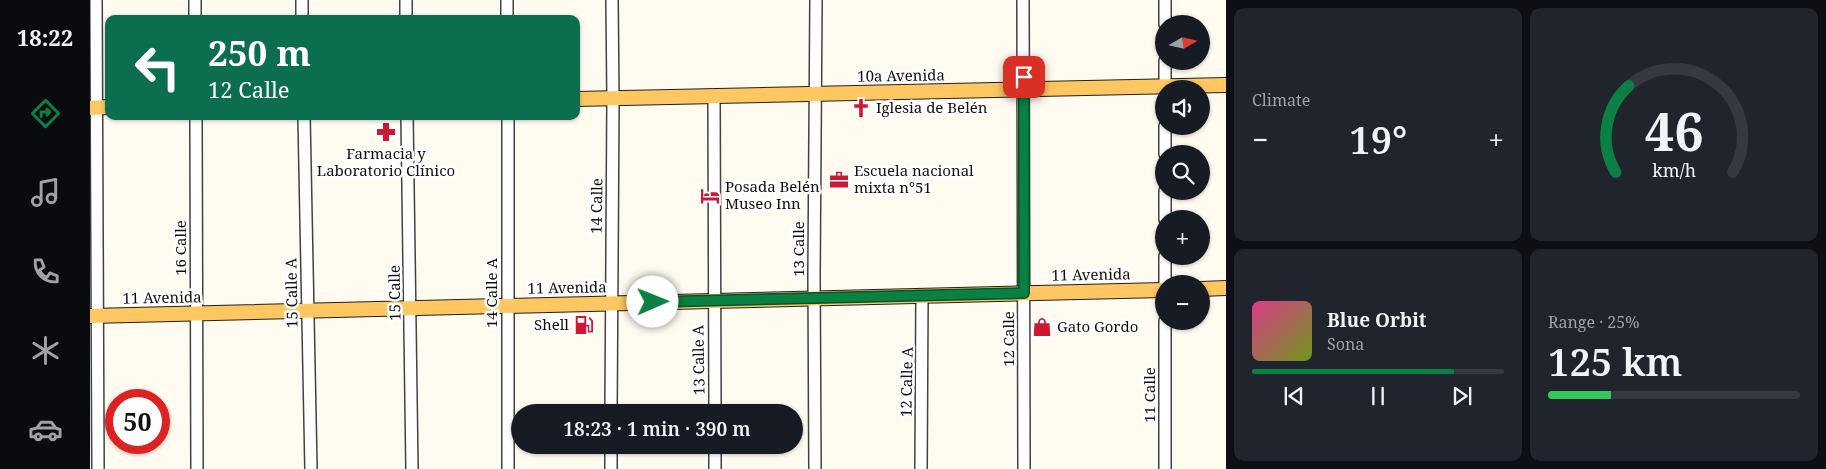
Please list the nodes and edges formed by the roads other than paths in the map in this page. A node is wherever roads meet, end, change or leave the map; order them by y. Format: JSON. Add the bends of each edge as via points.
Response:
{"nodes":[{"id":1,"x":96,"y":0,"type":"edge"},
{"id":2,"x":195,"y":0,"type":"edge"},
{"id":3,"x":302,"y":0,"type":"edge"},
{"id":4,"x":406,"y":0,"type":"edge"},
{"id":5,"x":507,"y":0,"type":"edge"},
{"id":6,"x":612,"y":0,"type":"edge"},
{"id":7,"x":816,"y":0,"type":"edge"},
{"id":8,"x":1023,"y":0,"type":"edge"},
{"id":9,"x":1165,"y":0,"type":"edge"},
{"id":10,"x":195,"y":15,"type":"edge"},
{"id":11,"x":302,"y":15,"type":"edge"},
{"id":12,"x":406,"y":15,"type":"edge"},
{"id":13,"x":507,"y":15,"type":"edge"},
{"id":14,"x":1165,"y":15,"type":"edge"},
{"id":15,"x":1226,"y":85,"type":"edge"},
{"id":16,"x":1210,"y":86,"type":"edge"},
{"id":17,"x":1155,"y":88,"type":"edge"},
{"id":18,"x":1023,"y":89,"type":"junction"},
{"id":19,"x":815,"y":94,"type":"junction"},
{"id":20,"x":714,"y":97,"type":"junction"},
{"id":21,"x":613,"y":99,"type":"junction"},
{"id":22,"x":580,"y":100,"type":"edge"},
{"id":23,"x":98,"y":107,"type":"edge"},
{"id":24,"x":196,"y":120,"type":"edge"},
{"id":25,"x":304,"y":120,"type":"edge"},
{"id":26,"x":407,"y":120,"type":"edge"},
{"id":27,"x":508,"y":120,"type":"edge"},
{"id":28,"x":1226,"y":288,"type":"edge"},
{"id":29,"x":1210,"y":289,"type":"edge"},
{"id":30,"x":1155,"y":290,"type":"edge"},
{"id":31,"x":1024,"y":293,"type":"junction"},
{"id":32,"x":922,"y":296,"type":"junction"},
{"id":33,"x":814,"y":298,"type":"junction"},
{"id":34,"x":714,"y":301,"type":"junction"},
{"id":35,"x":610,"y":303,"type":"junction"},
{"id":36,"x":507,"y":306,"type":"junction"},
{"id":37,"x":411,"y":308,"type":"junction"},
{"id":38,"x":307,"y":311,"type":"junction"},
{"id":39,"x":197,"y":313,"type":"junction"},
{"id":40,"x":94,"y":316,"type":"edge"},
{"id":41,"x":1165,"y":330,"type":"edge"},
{"id":42,"x":611,"y":404,"type":"edge"},
{"id":43,"x":715,"y":404,"type":"edge"},
{"id":44,"x":611,"y":454,"type":"edge"},
{"id":45,"x":715,"y":454,"type":"edge"},
{"id":46,"x":98,"y":469,"type":"edge"},
{"id":47,"x":198,"y":469,"type":"edge"},
{"id":48,"x":311,"y":469,"type":"edge"},
{"id":49,"x":412,"y":469,"type":"edge"},
{"id":50,"x":508,"y":469,"type":"edge"},
{"id":51,"x":611,"y":469,"type":"edge"},
{"id":52,"x":715,"y":469,"type":"edge"},
{"id":53,"x":815,"y":469,"type":"edge"},
{"id":54,"x":921,"y":469,"type":"edge"},
{"id":55,"x":1024,"y":469,"type":"edge"},
{"id":56,"x":1165,"y":469,"type":"edge"}],
"edges":[{"from":1,"to":23,"type":"street"},
{"from":2,"to":10,"type":"street"},
{"from":3,"to":11,"type":"street"},
{"from":4,"to":12,"type":"street"},
{"from":5,"to":13,"type":"street"},
{"from":6,"to":21,"type":"street","name":"14 Calle"},
{"from":7,"to":19,"type":"street","name":"13 Calle"},
{"from":8,"to":18,"type":"street","name":"12 Calle"},
{"from":9,"to":14,"type":"street"},
{"from":15,"to":16,"type":"main road","name":"10a Avenida"},
{"from":17,"to":18,"type":"main road","name":"10a Avenida"},
{"from":18,"to":19,"type":"main road","name":"10a Avenida"},
{"from":18,"to":31,"type":"street","name":"12 Calle"},
{"from":19,"to":20,"type":"main road","name":"10a Avenida"},
{"from":19,"to":33,"type":"street","name":"13 Calle"},
{"from":20,"to":21,"type":"main road","name":"10a Avenida"},
{"from":20,"to":34,"type":"street","name":"13 Calle A"},
{"from":21,"to":22,"type":"main road","name":"10a Avenida"},
{"from":21,"to":35,"type":"street","name":"14 Calle"},
{"from":23,"to":40,"type":"street"},
{"from":24,"to":39,"type":"street","name":"16 Calle"},
{"from":25,"to":38,"type":"street","name":"15 Calle A"},
{"from":26,"to":37,"type":"street","name":"15 Calle"},
{"from":27,"to":36,"type":"street","name":"14 Calle A"},
{"from":28,"to":29,"type":"main road"},
{"from":30,"to":31,"type":"main road","name":"11 Avenida"},
{"from":31,"to":32,"type":"main road","name":"11 Avenida"},
{"from":31,"to":55,"type":"street","name":"12 Calle"},
{"from":32,"to":33,"type":"main road","name":"11 Avenida"},
{"from":32,"to":54,"type":"street","name":"12 Calle A"},
{"from":33,"to":34,"type":"main road","name":"11 Avenida"},
{"from":33,"to":53,"type":"street","name":"13 Calle"},
{"from":34,"to":35,"type":"main road","name":"11 Avenida"},
{"from":34,"to":43,"type":"street","name":"13 Calle A"},
{"from":35,"to":36,"type":"main road","name":"11 Avenida"},
{"from":35,"to":42,"type":"street","name":"14 Calle"},
{"from":36,"to":37,"type":"main road","name":"11 Avenida"},
{"from":36,"to":50,"type":"street","name":"14 Calle A"},
{"from":37,"to":38,"type":"main road","name":"11 Avenida"},
{"from":37,"to":49,"type":"street","name":"15 Calle"},
{"from":38,"to":39,"type":"main road","name":"11 Avenida"},
{"from":38,"to":48,"type":"street","name":"15 Calle A"},
{"from":39,"to":40,"type":"main road","name":"11 Avenida"},
{"from":39,"to":47,"type":"street","name":"16 Calle"},
{"from":40,"to":46,"type":"street"},
{"from":41,"to":56,"type":"street","name":"11 Calle"},
{"from":44,"to":51,"type":"street"},
{"from":45,"to":52,"type":"street"}]}
